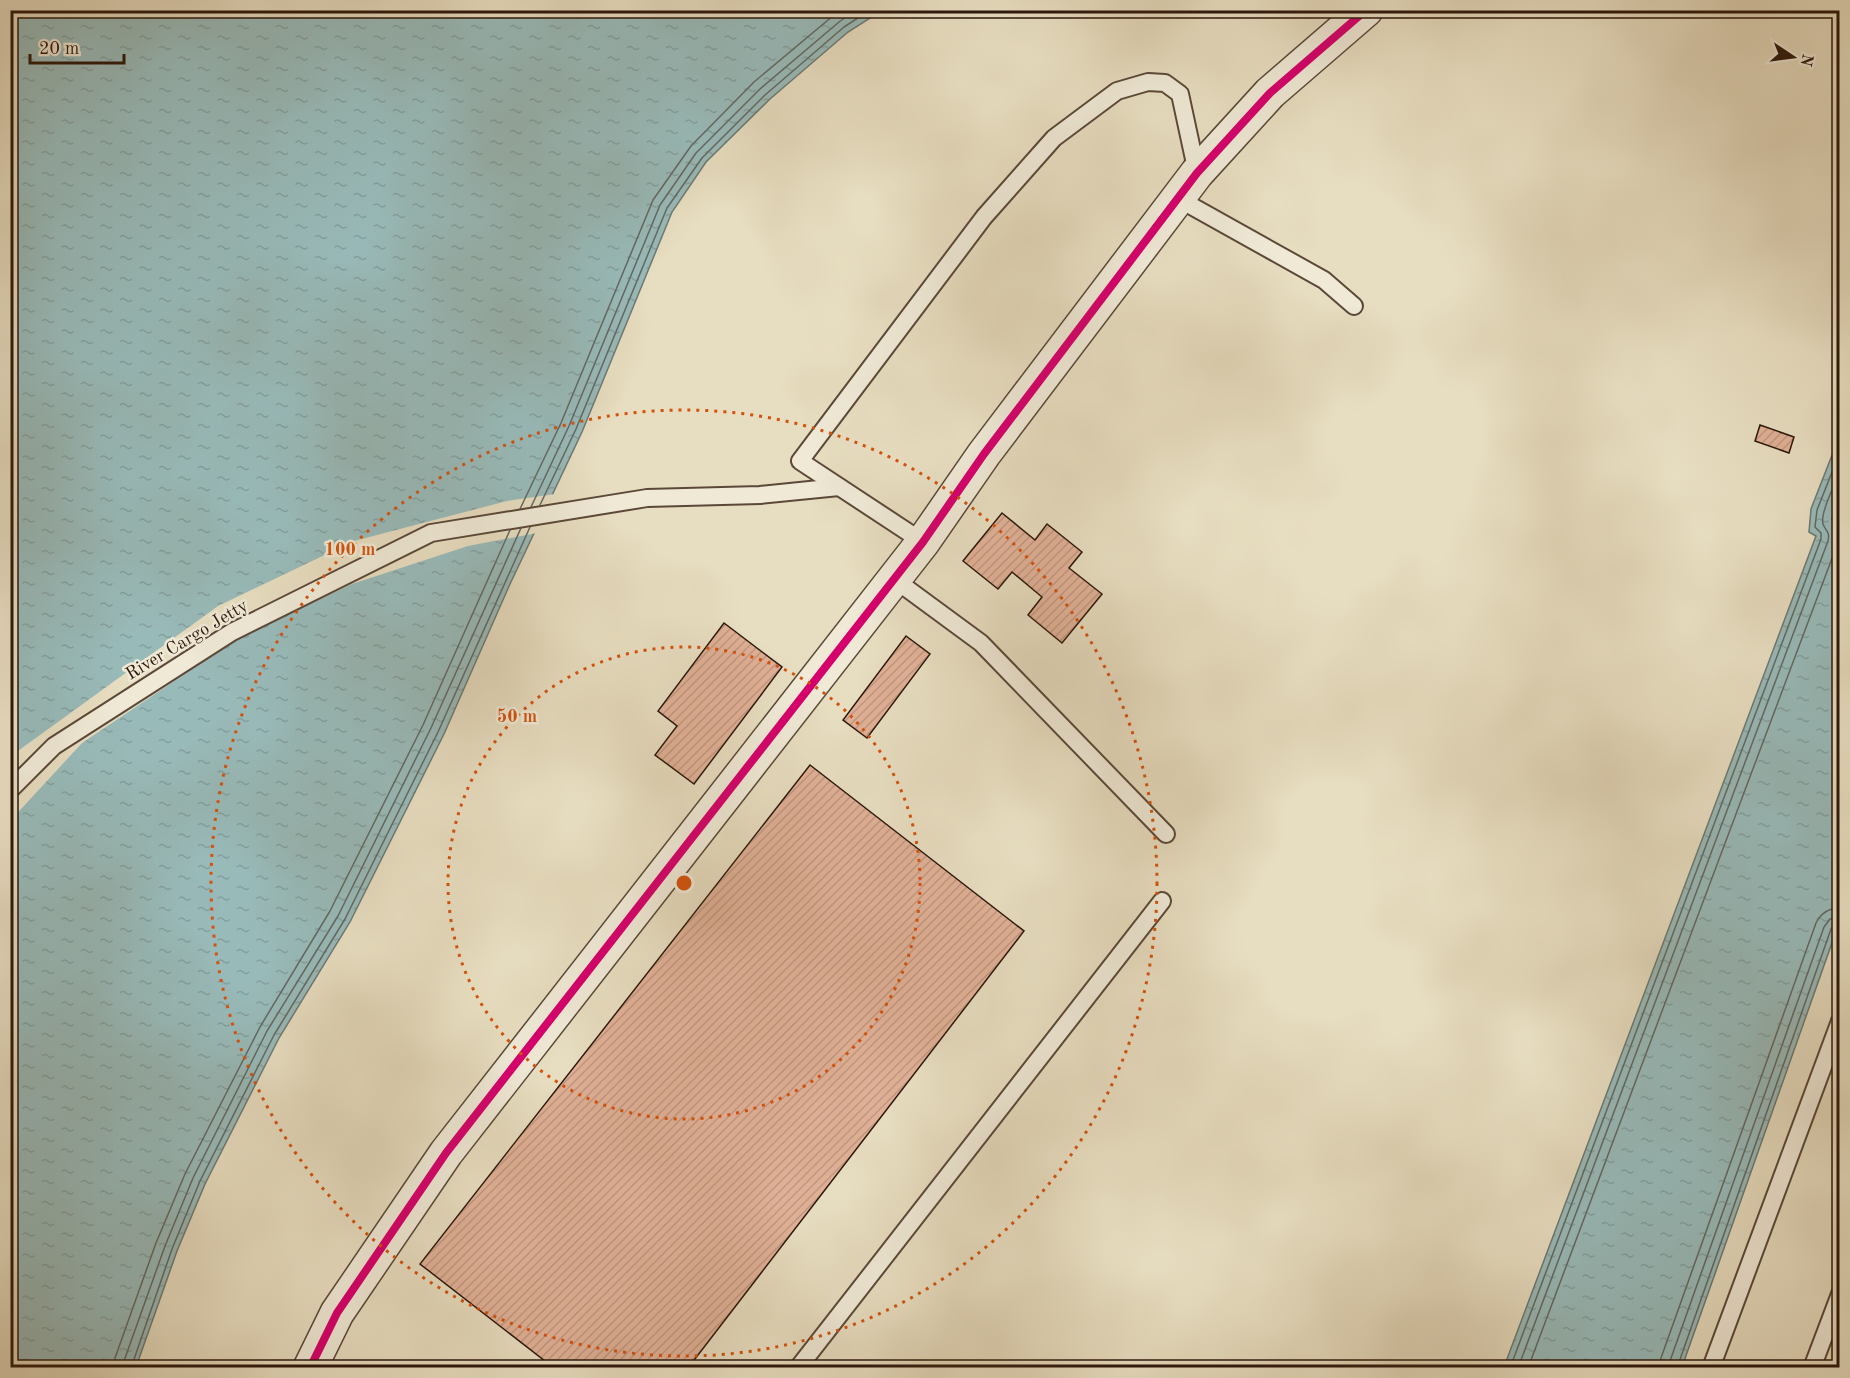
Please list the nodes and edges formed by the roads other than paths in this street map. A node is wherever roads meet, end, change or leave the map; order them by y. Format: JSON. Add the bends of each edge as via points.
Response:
{"nodes":[{"id":1,"x":1366,"y":10,"type":"edge"},
{"id":2,"x":1188,"y":186,"type":"junction"},
{"id":3,"x":1354,"y":306,"type":"dead end"},
{"id":4,"x":839,"y":487,"type":"junction"},
{"id":5,"x":923,"y":542,"type":"junction"},
{"id":6,"x":894,"y":579,"type":"junction"},
{"id":7,"x":10,"y":790,"type":"edge"},
{"id":8,"x":1166,"y":834,"type":"dead end"},
{"id":9,"x":1162,"y":901,"type":"dead end"},
{"id":10,"x":1839,"y":1021,"type":"edge"},
{"id":11,"x":1839,"y":1294,"type":"edge"},
{"id":12,"x":310,"y":1368,"type":"edge"},
{"id":13,"x":798,"y":1368,"type":"edge"},
{"id":14,"x":1711,"y":1368,"type":"edge"},
{"id":15,"x":1812,"y":1368,"type":"edge"}],
"edges":[{"from":1,"to":2,"type":"street","via":[[1270,93]]},
{"from":2,"to":3,"type":"lane","via":[[1324,280]]},
{"from":2,"to":4,"type":"lane","via":[[1180,94],[1165,83],[1148,82],[1117,92],[1054,138],[984,217],[800,461]]},
{"from":2,"to":5,"type":"street","via":[[984,454]]},
{"from":4,"to":5,"type":"lane"},
{"from":4,"to":7,"type":"lane","name":"River Cargo Jetty","via":[[760,495],[647,498],[431,533],[232,632],[54,746]]},
{"from":5,"to":6,"type":"street"},
{"from":6,"to":8,"type":"lane","via":[[981,643]]},
{"from":6,"to":12,"type":"street","via":[[446,1153],[337,1313]]},
{"from":9,"to":13,"type":"lane"},
{"from":10,"to":14,"type":"lane"},
{"from":11,"to":15,"type":"lane"}]}
